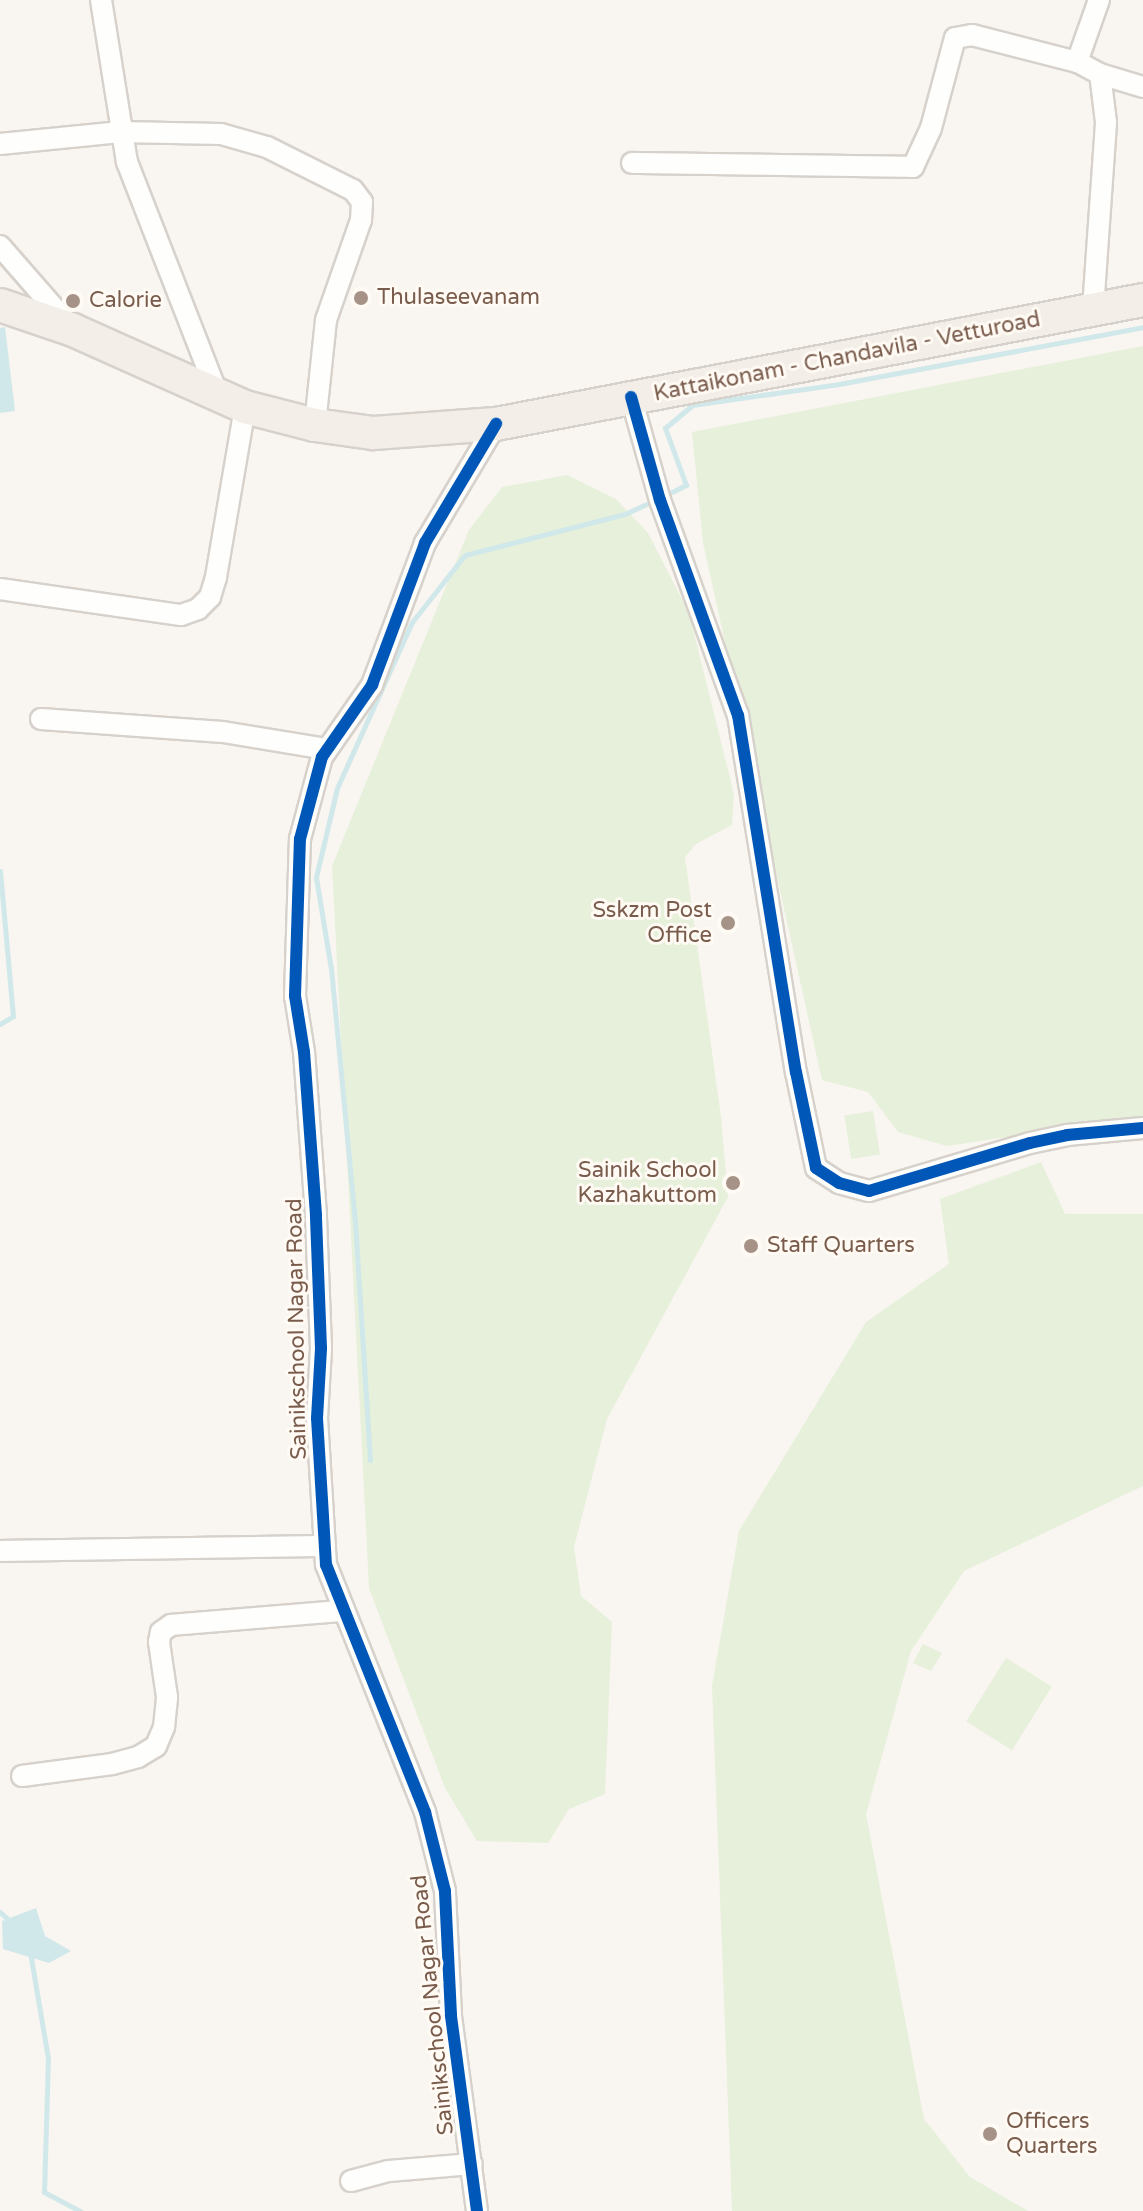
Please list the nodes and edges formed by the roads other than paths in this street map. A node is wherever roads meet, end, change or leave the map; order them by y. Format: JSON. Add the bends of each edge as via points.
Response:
{"nodes":[{"id":1,"x":101,"y":0,"type":"edge"},
{"id":2,"x":1099,"y":0,"type":"edge"},
{"id":3,"x":1077,"y":62,"type":"junction"},
{"id":4,"x":1100,"y":74,"type":"junction"},
{"id":5,"x":1143,"y":87,"type":"edge"},
{"id":6,"x":120,"y":132,"type":"junction"},
{"id":7,"x":0,"y":144,"type":"edge"},
{"id":8,"x":632,"y":163,"type":"dead end"},
{"id":9,"x":0,"y":246,"type":"edge"},
{"id":10,"x":1143,"y":300,"type":"edge"},
{"id":11,"x":0,"y":305,"type":"edge"},
{"id":12,"x":1093,"y":309,"type":"junction"},
{"id":13,"x":73,"y":330,"type":"junction"},
{"id":14,"x":631,"y":397,"type":"junction"},
{"id":15,"x":232,"y":402,"type":"junction"},
{"id":16,"x":496,"y":424,"type":"junction"},
{"id":17,"x":315,"y":425,"type":"junction"},
{"id":18,"x":0,"y":589,"type":"edge"},
{"id":19,"x":41,"y":719,"type":"dead end"},
{"id":20,"x":326,"y":749,"type":"junction"},
{"id":21,"x":1143,"y":1128,"type":"edge"},
{"id":22,"x":325,"y":1546,"type":"junction"},
{"id":23,"x":0,"y":1551,"type":"edge"},
{"id":24,"x":342,"y":1611,"type":"junction"},
{"id":25,"x":22,"y":1776,"type":"dead end"},
{"id":26,"x":472,"y":2164,"type":"junction"},
{"id":27,"x":351,"y":2181,"type":"dead end"},
{"id":28,"x":477,"y":2211,"type":"edge"}],
"edges":[{"from":1,"to":6,"type":"street"},
{"from":2,"to":3,"type":"street"},
{"from":3,"to":4,"type":"street"},
{"from":3,"to":8,"type":"street","via":[[972,35],[955,38],[931,128],[913,167]]},
{"from":4,"to":5,"type":"street"},
{"from":4,"to":12,"type":"street","via":[[1106,122]]},
{"from":6,"to":7,"type":"street"},
{"from":6,"to":15,"type":"street","via":[[127,162]]},
{"from":6,"to":17,"type":"street","via":[[221,134],[267,147],[353,190],[362,202],[361,220],[326,320]]},
{"from":9,"to":13,"type":"street"},
{"from":10,"to":12,"type":"main road","name":"Kattaikonam - Chandavila - Vetturoad"},
{"from":11,"to":13,"type":"main road","name":"Kattaikonam - Chandavila - Vetturoad"},
{"from":12,"to":14,"type":"main road","name":"Kattaikonam - Chandavila - Vetturoad"},
{"from":13,"to":15,"type":"main road","name":"Kattaikonam - Chandavila - Vetturoad"},
{"from":14,"to":16,"type":"main road","name":"Kattaikonam - Chandavila - Vetturoad"},
{"from":14,"to":21,"type":"street","via":[[660,500],[738,715],[816,1168],[839,1183],[869,1191],[1030,1143]]},
{"from":15,"to":17,"type":"main road","name":"Kattaikonam - Chandavila - Vetturoad"},
{"from":15,"to":18,"type":"street","via":[[216,577],[210,597],[198,609],[181,615]]},
{"from":16,"to":17,"type":"main road","name":"Kattaikonam - Chandavila - Vetturoad","via":[[373,433]]},
{"from":16,"to":20,"type":"street","name":"Sainikschool Nagar Road","via":[[425,543],[372,685]]},
{"from":19,"to":20,"type":"street","via":[[223,732]]},
{"from":20,"to":22,"type":"street","name":"Sainikschool Nagar Road","via":[[300,839],[295,996],[316,1215],[321,1348],[317,1418]]},
{"from":22,"to":23,"type":"street"},
{"from":22,"to":24,"type":"street","name":"Sainikschool Nagar Road"},
{"from":24,"to":25,"type":"street","via":[[171,1625],[161,1632],[159,1642],[167,1697],[156,1746],[112,1764]]},
{"from":24,"to":26,"type":"street","name":"Sainikschool Nagar Road","via":[[425,1812],[445,1891],[451,2015]]},
{"from":26,"to":27,"type":"street","via":[[389,2171]]},
{"from":26,"to":28,"type":"street","name":"Sainikschool Nagar Road"}]}
